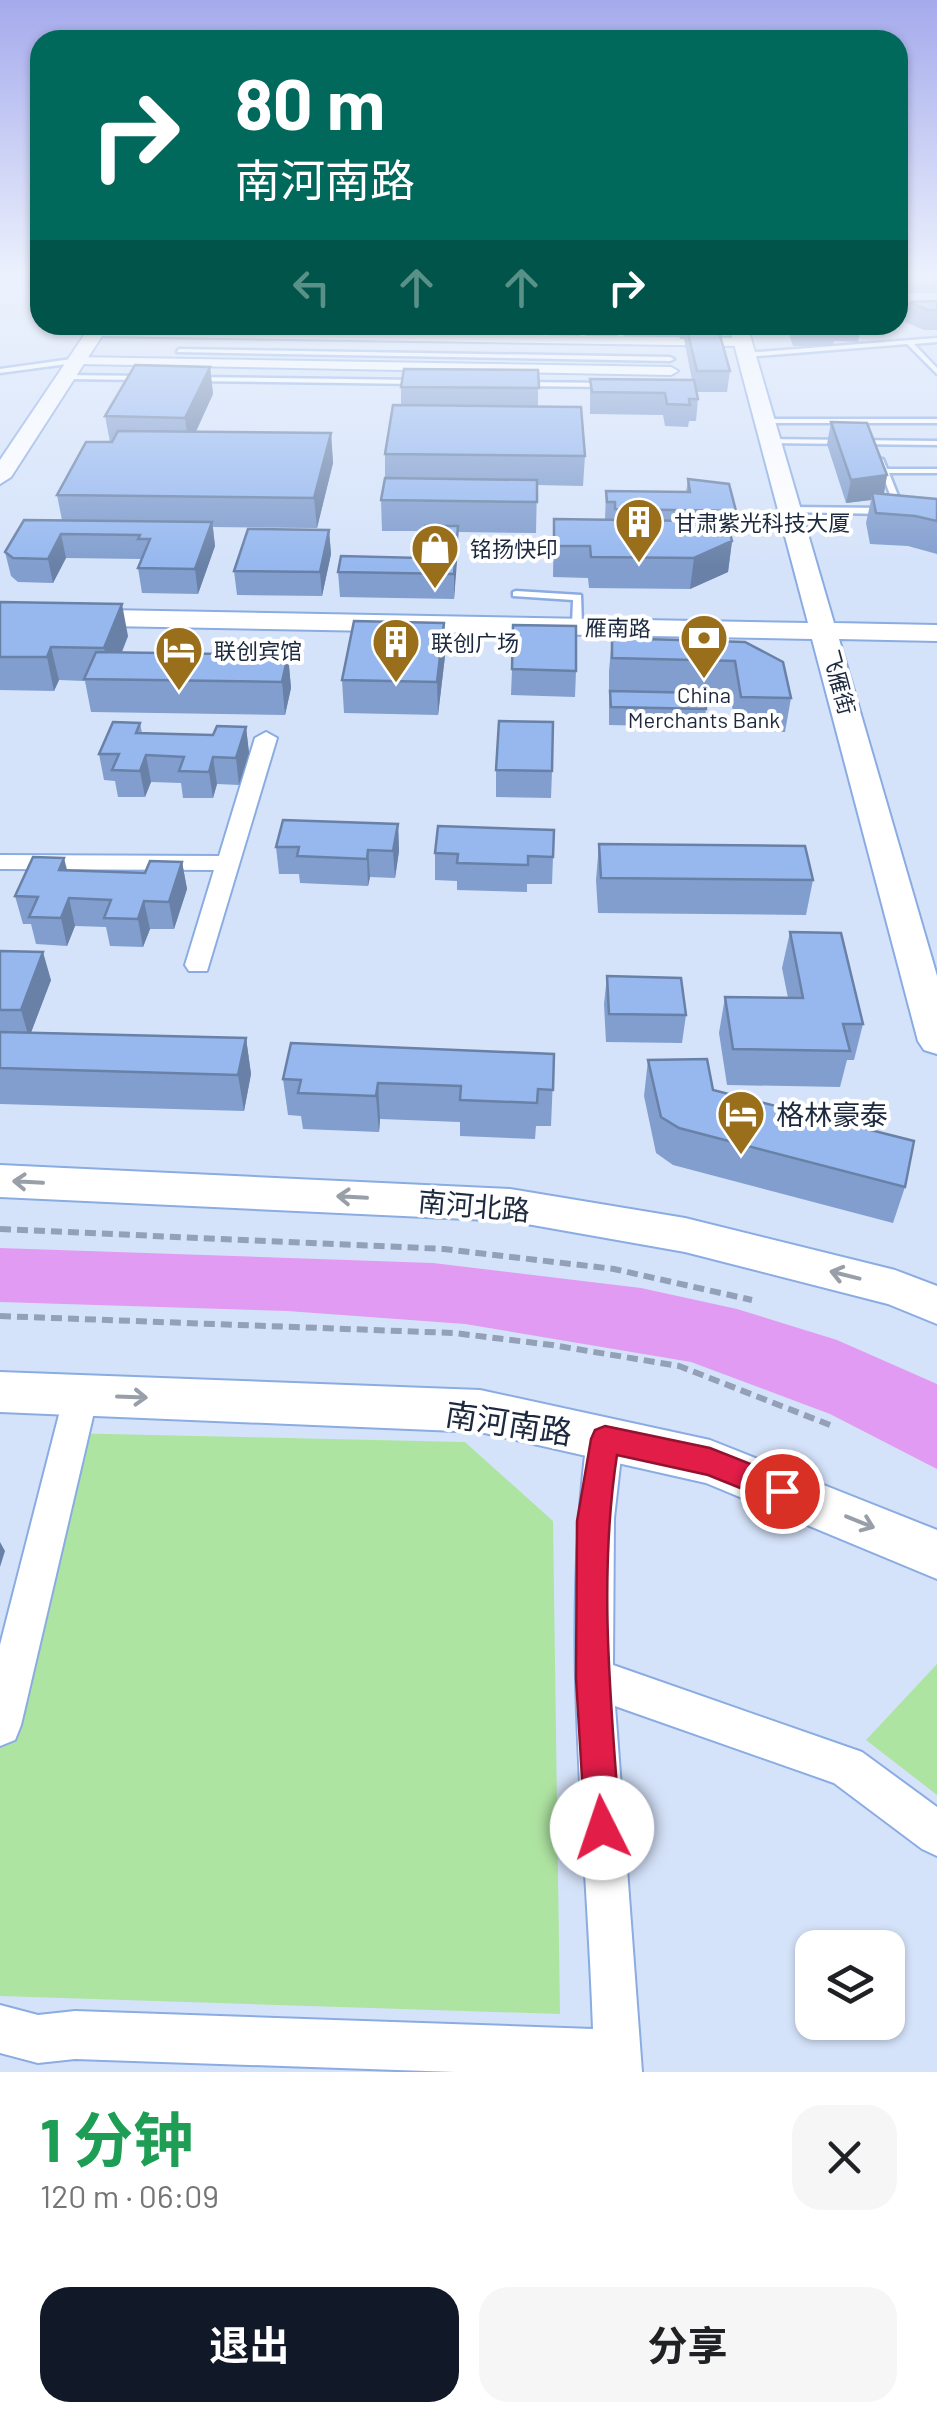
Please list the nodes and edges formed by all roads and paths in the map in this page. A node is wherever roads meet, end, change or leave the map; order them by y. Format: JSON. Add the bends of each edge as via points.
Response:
{"nodes":[{"id":1,"x":71,"y":373,"type":"edge"},
{"id":2,"x":109,"y":373,"type":"edge"},
{"id":3,"x":325,"y":373,"type":"edge"},
{"id":4,"x":750,"y":373,"type":"edge"},
{"id":5,"x":148,"y":378,"type":"edge"},
{"id":6,"x":188,"y":379,"type":"edge"},
{"id":7,"x":520,"y":384,"type":"edge"},
{"id":8,"x":616,"y":386,"type":"edge"},
{"id":9,"x":937,"y":421,"type":"edge"},
{"id":10,"x":766,"y":431,"type":"junction"},
{"id":11,"x":873,"y":442,"type":"junction"},
{"id":12,"x":937,"y":443,"type":"edge"},
{"id":13,"x":4,"y":466,"type":"edge"},
{"id":14,"x":884,"y":471,"type":"junction"},
{"id":15,"x":937,"y":472,"type":"edge"},
{"id":16,"x":789,"y":510,"type":"junction"},
{"id":17,"x":900,"y":512,"type":"junction"},
{"id":18,"x":918,"y":512,"type":"edge"},
{"id":19,"x":516,"y":594,"type":"dead end"},
{"id":20,"x":0,"y":616,"type":"edge"},
{"id":21,"x":577,"y":626,"type":"junction"},
{"id":22,"x":826,"y":631,"type":"junction"},
{"id":23,"x":937,"y":633,"type":"edge"},
{"id":24,"x":266,"y":738,"type":"dead end"},
{"id":25,"x":0,"y":862,"type":"edge"},
{"id":26,"x":228,"y":864,"type":"junction"},
{"id":27,"x":198,"y":966,"type":"dead end"},
{"id":28,"x":927,"y":968,"type":"edge"},
{"id":29,"x":936,"y":1032,"type":"edge"},
{"id":30,"x":0,"y":1181,"type":"edge"},
{"id":31,"x":0,"y":1228,"type":"edge"},
{"id":32,"x":752,"y":1300,"type":"dead end"},
{"id":33,"x":937,"y":1306,"type":"edge"},
{"id":34,"x":0,"y":1316,"type":"edge"},
{"id":35,"x":0,"y":1392,"type":"edge"},
{"id":36,"x":81,"y":1395,"type":"junction"},
{"id":37,"x":830,"y":1425,"type":"dead end"},
{"id":38,"x":605,"y":1439,"type":"junction"},
{"id":39,"x":937,"y":1554,"type":"edge"},
{"id":40,"x":592,"y":1678,"type":"junction"},
{"id":41,"x":0,"y":1725,"type":"edge"},
{"id":42,"x":937,"y":1834,"type":"edge"},
{"id":43,"x":0,"y":2030,"type":"edge"},
{"id":44,"x":618,"y":2063,"type":"edge"}],
"edges":[{"from":1,"to":13,"type":"main road"},
{"from":2,"to":5,"type":"lane"},
{"from":3,"to":6,"type":"lane"},
{"from":4,"to":10,"type":"main road","name":"飞雁街"},
{"from":7,"to":8,"type":"lane"},
{"from":9,"to":10,"type":"lane"},
{"from":10,"to":11,"type":"lane"},
{"from":10,"to":16,"type":"main road","name":"飞雁街"},
{"from":11,"to":12,"type":"lane"},
{"from":11,"to":14,"type":"lane"},
{"from":14,"to":15,"type":"lane"},
{"from":14,"to":17,"type":"lane"},
{"from":16,"to":17,"type":"lane"},
{"from":16,"to":22,"type":"main road","name":"飞雁街"},
{"from":17,"to":18,"type":"lane"},
{"from":19,"to":21,"type":"lane","via":[[578,596]]},
{"from":20,"to":21,"type":"main road","name":"雁南路"},
{"from":21,"to":22,"type":"main road","name":"雁南路"},
{"from":22,"to":23,"type":"main road","name":"雁南路"},
{"from":22,"to":28,"type":"main road","name":"飞雁街"},
{"from":24,"to":26,"type":"street"},
{"from":25,"to":26,"type":"street"},
{"from":26,"to":27,"type":"street"},
{"from":28,"to":29,"type":"main road","name":"飞雁街"},
{"from":33,"to":30,"type":"main road","name":"南河北路","one_way":true,"via":[[895,1288],[684,1235],[510,1205]]},
{"from":31,"to":32,"type":"path","via":[[444,1249],[614,1269]]},
{"from":34,"to":37,"type":"path","via":[[454,1332],[679,1366]]},
{"from":35,"to":36,"type":"main road","name":"南河南路"},
{"from":36,"to":38,"type":"main road","name":"南河南路","one_way":true,"via":[[480,1411]]},
{"from":36,"to":41,"type":"street"},
{"from":38,"to":39,"type":"main road","name":"南河南路","one_way":true,"via":[[710,1462]]},
{"from":38,"to":40,"type":"street","via":[[592,1521]]},
{"from":40,"to":42,"type":"street","via":[[846,1767]]},
{"from":40,"to":44,"type":"street"},
{"from":43,"to":44,"type":"street","via":[[38,2039],[75,2035]]}]}
